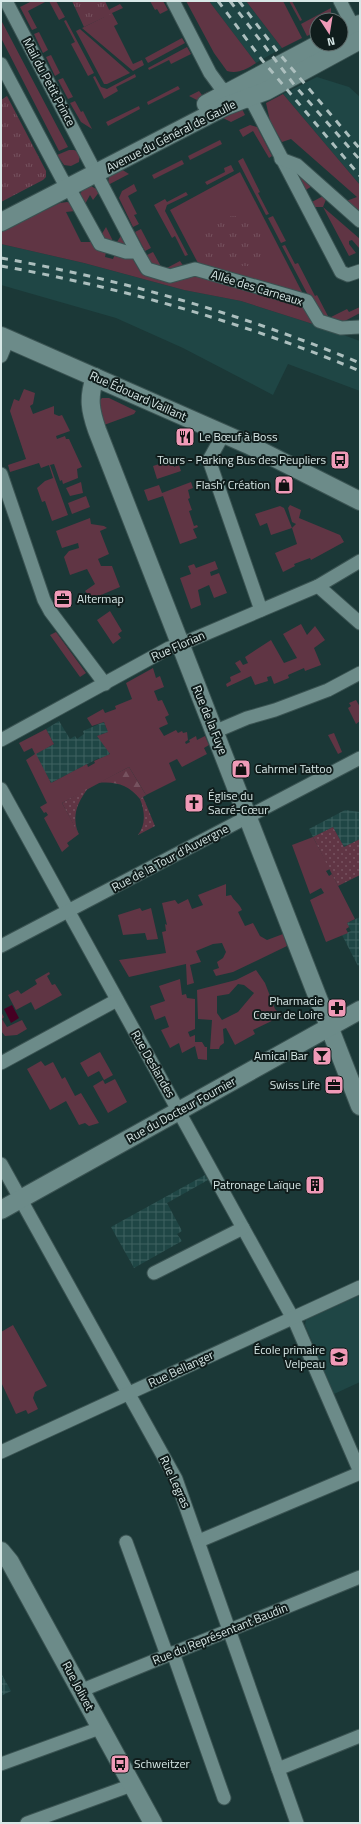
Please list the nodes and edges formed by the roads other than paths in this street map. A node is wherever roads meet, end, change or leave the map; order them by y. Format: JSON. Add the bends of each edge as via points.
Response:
{"nodes":[{"id":1,"x":6,"y":1,"type":"edge"},
{"id":2,"x":173,"y":1,"type":"edge"},
{"id":3,"x":340,"y":1,"type":"edge"},
{"id":4,"x":355,"y":33,"type":"edge"},
{"id":5,"x":309,"y":49,"type":"edge"},
{"id":6,"x":1,"y":64,"type":"edge"},
{"id":7,"x":228,"y":92,"type":"junction"},
{"id":8,"x":245,"y":99,"type":"junction"},
{"id":9,"x":281,"y":159,"type":"junction"},
{"id":10,"x":94,"y":168,"type":"junction"},
{"id":11,"x":65,"y":184,"type":"junction"},
{"id":12,"x":1,"y":210,"type":"edge"},
{"id":13,"x":360,"y":220,"type":"edge"},
{"id":14,"x":1,"y":222,"type":"edge"},
{"id":15,"x":137,"y":252,"type":"junction"},
{"id":16,"x":147,"y":269,"type":"joint"},
{"id":17,"x":360,"y":270,"type":"edge"},
{"id":18,"x":360,"y":327,"type":"edge"},
{"id":19,"x":4,"y":337,"type":"edge"},
{"id":20,"x":1,"y":356,"type":"edge"},
{"id":21,"x":95,"y":377,"type":"junction"},
{"id":22,"x":224,"y":433,"type":"junction"},
{"id":23,"x":1,"y":474,"type":"edge"},
{"id":24,"x":5,"y":501,"type":"edge"},
{"id":25,"x":360,"y":501,"type":"edge"},
{"id":26,"x":360,"y":561,"type":"edge"},
{"id":27,"x":318,"y":586,"type":"junction"},
{"id":28,"x":261,"y":610,"type":"junction"},
{"id":29,"x":360,"y":623,"type":"edge"},
{"id":30,"x":180,"y":644,"type":"junction"},
{"id":31,"x":360,"y":673,"type":"edge"},
{"id":32,"x":105,"y":684,"type":"junction"},
{"id":33,"x":214,"y":732,"type":"junction"},
{"id":34,"x":1,"y":740,"type":"edge"},
{"id":35,"x":360,"y":758,"type":"edge"},
{"id":36,"x":1,"y":789,"type":"edge"},
{"id":37,"x":248,"y":817,"type":"junction"},
{"id":38,"x":68,"y":912,"type":"junction"},
{"id":39,"x":1,"y":946,"type":"edge"},
{"id":40,"x":117,"y":1000,"type":"junction"},
{"id":41,"x":360,"y":1010,"type":"edge"},
{"id":42,"x":329,"y":1027,"type":"junction"},
{"id":43,"x":1,"y":1063,"type":"edge"},
{"id":44,"x":360,"y":1106,"type":"edge"},
{"id":45,"x":179,"y":1111,"type":"junction"},
{"id":46,"x":1,"y":1164,"type":"edge"},
{"id":47,"x":21,"y":1199,"type":"junction"},
{"id":48,"x":1,"y":1210,"type":"edge"},
{"id":49,"x":243,"y":1228,"type":"junction"},
{"id":50,"x":154,"y":1273,"type":"dead end"},
{"id":51,"x":360,"y":1287,"type":"edge"},
{"id":52,"x":292,"y":1318,"type":"junction"},
{"id":53,"x":128,"y":1393,"type":"junction"},
{"id":54,"x":1,"y":1452,"type":"edge"},
{"id":55,"x":360,"y":1472,"type":"edge"},
{"id":56,"x":198,"y":1541,"type":"junction"},
{"id":57,"x":126,"y":1542,"type":"dead end"},
{"id":58,"x":2,"y":1554,"type":"edge"},
{"id":59,"x":360,"y":1577,"type":"edge"},
{"id":60,"x":229,"y":1630,"type":"junction"},
{"id":61,"x":170,"y":1654,"type":"junction"},
{"id":62,"x":80,"y":1691,"type":"junction"},
{"id":63,"x":100,"y":1728,"type":"junction"},
{"id":64,"x":360,"y":1736,"type":"edge"},
{"id":65,"x":1,"y":1764,"type":"edge"},
{"id":66,"x":278,"y":1768,"type":"junction"},
{"id":67,"x":132,"y":1785,"type":"junction"},
{"id":68,"x":224,"y":1798,"type":"dead end"},
{"id":69,"x":27,"y":1823,"type":"edge"},
{"id":70,"x":154,"y":1823,"type":"edge"},
{"id":71,"x":297,"y":1823,"type":"edge"}],
"edges":[{"from":1,"to":10,"type":"street","name":"Mail du Petit Prince"},
{"from":2,"to":7,"type":"street","via":[[210,73],[221,88]]},
{"from":3,"to":4,"type":"street"},
{"from":4,"to":8,"type":"street","name":"Avenue du Général de Gaulle","via":[[266,91]]},
{"from":5,"to":7,"type":"street","name":"Avenue du Général de Gaulle"},
{"from":6,"to":11,"type":"street"},
{"from":7,"to":8,"type":"street","name":"Avenue du Général de Gaulle"},
{"from":7,"to":10,"type":"street","name":"Avenue du Général de Gaulle"},
{"from":8,"to":9,"type":"street","via":[[253,102]]},
{"from":8,"to":10,"type":"street","name":"Avenue du Général de Gaulle"},
{"from":9,"to":13,"type":"street","via":[[297,165]]},
{"from":9,"to":17,"type":"street","via":[[341,272],[348,275]]},
{"from":10,"to":11,"type":"street","name":"Avenue du Général de Gaulle"},
{"from":10,"to":15,"type":"street","name":"Mail du Petit Prince"},
{"from":11,"to":12,"type":"street","name":"Avenue du Général de Gaulle"},
{"from":11,"to":14,"type":"street","name":"Avenue du Général de Gaulle"},
{"from":11,"to":15,"type":"street","via":[[100,244],[126,252]]},
{"from":15,"to":16,"type":"street","name":"Mail du Petit Prince"},
{"from":16,"to":18,"type":"street","name":"Allée des Carneaux","via":[[170,276],[195,269],[306,301],[319,321],[341,328]]},
{"from":19,"to":20,"type":"street"},
{"from":19,"to":21,"type":"street","name":"Rue Édouard Vaillant"},
{"from":21,"to":22,"type":"street","name":"Rue Édouard Vaillant"},
{"from":21,"to":30,"type":"street","name":"Rue de la Fuye","via":[[90,395],[95,426]]},
{"from":22,"to":25,"type":"street","name":"Rue Édouard Vaillant"},
{"from":22,"to":28,"type":"street","via":[[209,460]]},
{"from":23,"to":24,"type":"street"},
{"from":24,"to":32,"type":"street","via":[[50,611]]},
{"from":26,"to":27,"type":"street","name":"Rue Florian"},
{"from":27,"to":28,"type":"street","name":"Rue Florian"},
{"from":27,"to":29,"type":"street"},
{"from":28,"to":30,"type":"street","name":"Rue Florian"},
{"from":30,"to":32,"type":"street","name":"Rue Florian"},
{"from":30,"to":33,"type":"street","name":"Rue de la Fuye"},
{"from":31,"to":33,"type":"street","via":[[328,690]]},
{"from":32,"to":34,"type":"street","name":"Rue Florian"},
{"from":33,"to":37,"type":"street","name":"Rue de la Fuye"},
{"from":35,"to":37,"type":"street","name":"Rue de la Tour d'Auvergne"},
{"from":36,"to":38,"type":"street","name":"Rue Deslandes"},
{"from":37,"to":38,"type":"street","name":"Rue de la Tour d'Auvergne"},
{"from":37,"to":42,"type":"street","name":"Rue de la Fuye"},
{"from":38,"to":39,"type":"street","name":"Rue de la Tour d'Auvergne"},
{"from":38,"to":40,"type":"street","name":"Rue Deslandes"},
{"from":40,"to":43,"type":"street"},
{"from":40,"to":45,"type":"street","name":"Rue Deslandes"},
{"from":41,"to":42,"type":"street","name":"Rue du Docteur Fournier"},
{"from":42,"to":44,"type":"street","name":"Rue de la Fuye"},
{"from":42,"to":45,"type":"street","name":"Rue du Docteur Fournier"},
{"from":45,"to":47,"type":"street","name":"Rue du Docteur Fournier"},
{"from":45,"to":49,"type":"street","name":"Rue Deslandes"},
{"from":46,"to":47,"type":"street","name":"Rue Legras"},
{"from":47,"to":48,"type":"street","name":"Rue du Docteur Fournier"},
{"from":47,"to":53,"type":"street","name":"Rue Legras"},
{"from":49,"to":50,"type":"street"},
{"from":49,"to":52,"type":"street","name":"Rue Deslandes"},
{"from":51,"to":52,"type":"street","name":"Rue Bellanger"},
{"from":52,"to":53,"type":"street","name":"Rue Bellanger"},
{"from":52,"to":55,"type":"street","name":"Rue Deslandes"},
{"from":53,"to":54,"type":"street","name":"Rue Bellanger"},
{"from":53,"to":56,"type":"street","name":"Rue Legras","via":[[176,1479]]},
{"from":55,"to":56,"type":"street"},
{"from":56,"to":60,"type":"street","name":"Rue Legras"},
{"from":57,"to":61,"type":"street"},
{"from":58,"to":62,"type":"street","name":"Rue Jolivet","via":[[10,1562]]},
{"from":59,"to":60,"type":"street","name":"Rue du Représentant Baudin"},
{"from":60,"to":61,"type":"street","name":"Rue du Représentant Baudin"},
{"from":60,"to":66,"type":"street","name":"Rue Legras"},
{"from":61,"to":62,"type":"street","name":"Rue du Représentant Baudin"},
{"from":61,"to":68,"type":"street"},
{"from":62,"to":63,"type":"street","name":"Rue Jolivet"},
{"from":63,"to":65,"type":"street"},
{"from":63,"to":67,"type":"street","name":"Rue Jolivet"},
{"from":64,"to":66,"type":"street"},
{"from":66,"to":71,"type":"street","name":"Rue Legras"},
{"from":67,"to":69,"type":"street"},
{"from":67,"to":70,"type":"street","name":"Rue Jolivet"}]}
